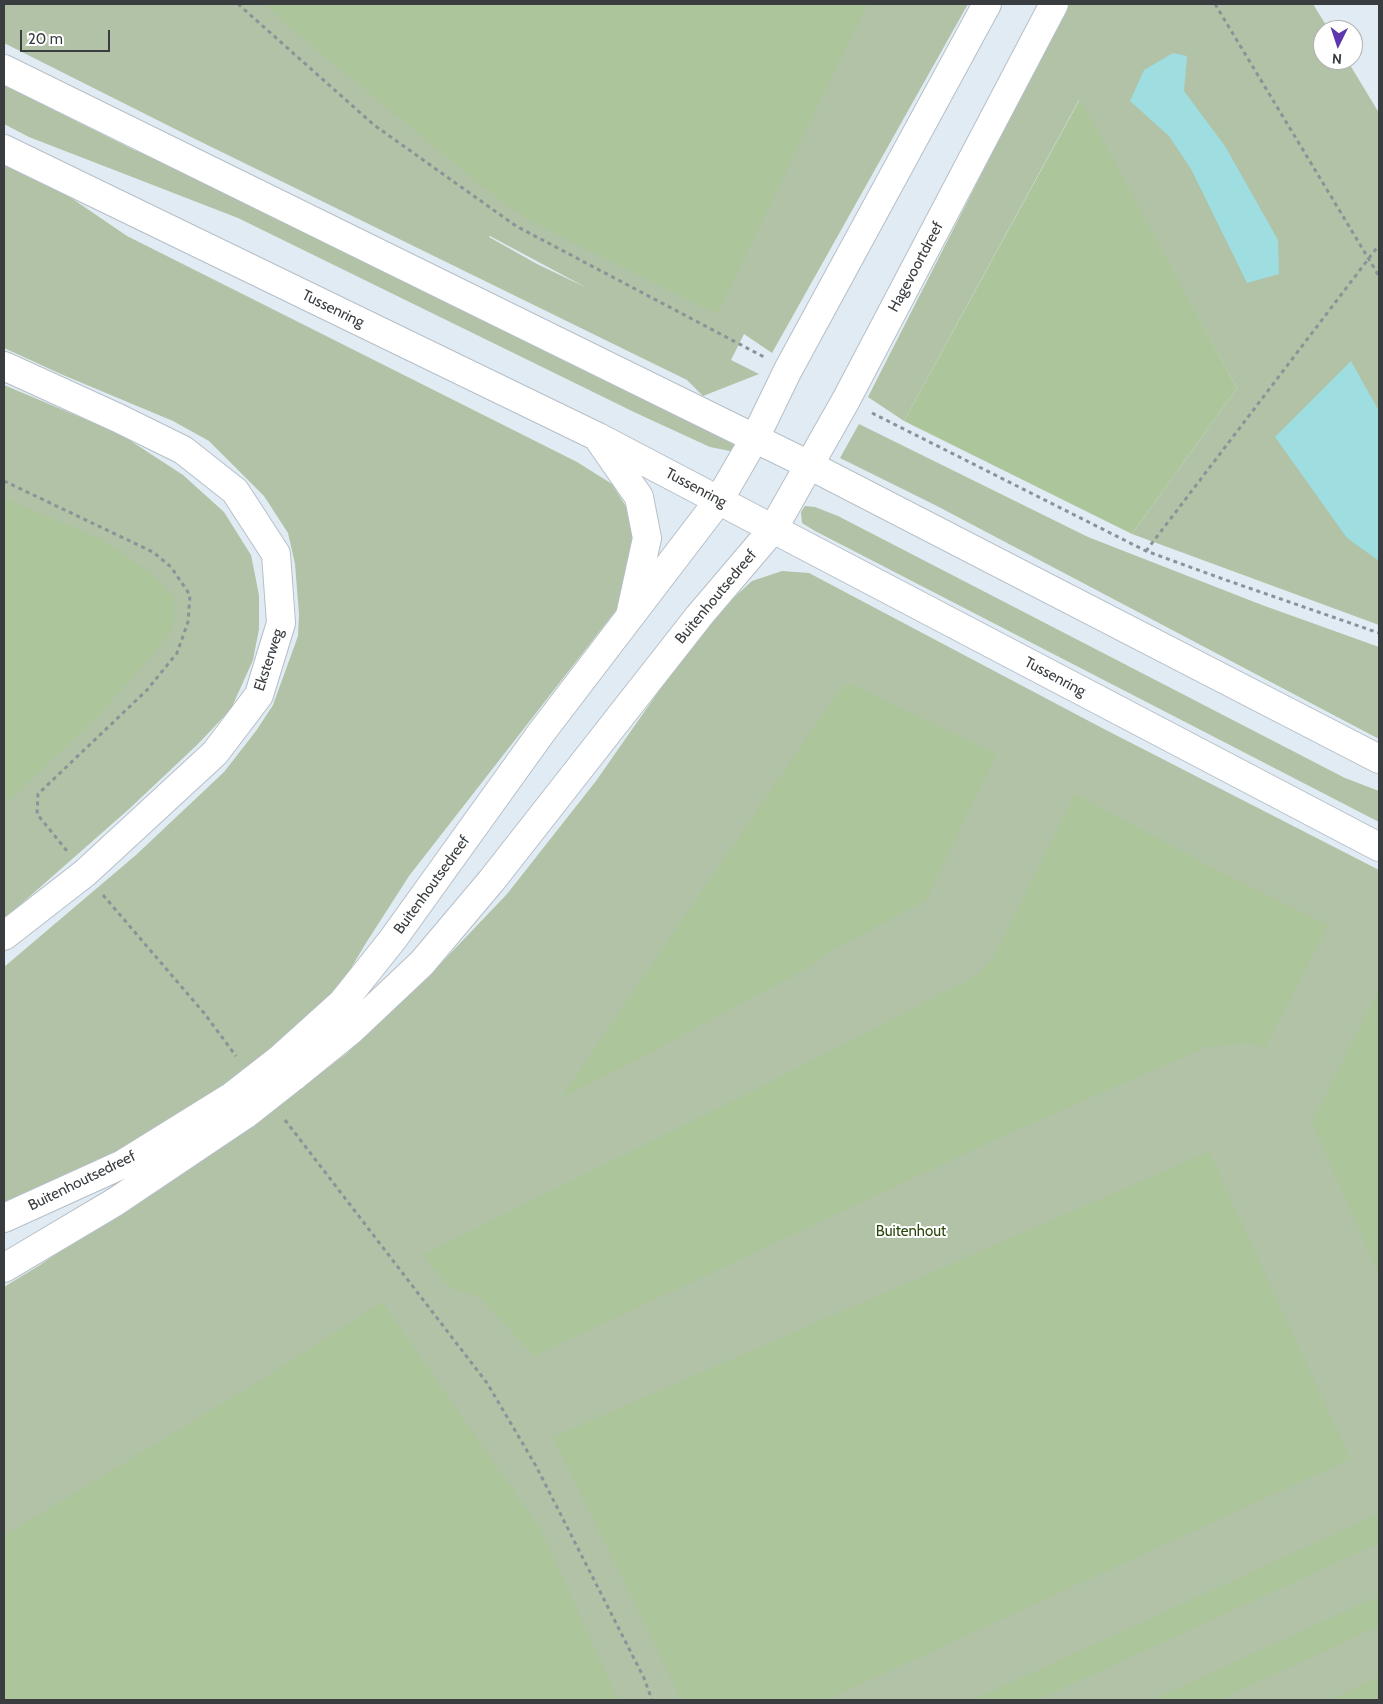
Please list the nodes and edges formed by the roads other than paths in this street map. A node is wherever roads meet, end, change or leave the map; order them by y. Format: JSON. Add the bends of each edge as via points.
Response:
{"nodes":[{"id":1,"x":987,"y":4,"type":"edge"},
{"id":2,"x":1054,"y":4,"type":"edge"},
{"id":3,"x":4,"y":70,"type":"edge"},
{"id":4,"x":4,"y":149,"type":"edge"},
{"id":5,"x":4,"y":366,"type":"edge"},
{"id":6,"x":598,"y":437,"type":"junction"},
{"id":7,"x":755,"y":438,"type":"junction"},
{"id":8,"x":809,"y":465,"type":"junction"},
{"id":9,"x":718,"y":500,"type":"junction"},
{"id":10,"x":773,"y":529,"type":"junction"},
{"id":11,"x":630,"y":616,"type":"junction"},
{"id":12,"x":1379,"y":759,"type":"edge"},
{"id":13,"x":1379,"y":847,"type":"edge"},
{"id":14,"x":4,"y":936,"type":"edge"},
{"id":15,"x":287,"y":1068,"type":"junction"},
{"id":16,"x":238,"y":1105,"type":"junction"},
{"id":17,"x":4,"y":1218,"type":"edge"},
{"id":18,"x":4,"y":1268,"type":"edge"}],
"edges":[{"from":1,"to":7,"type":"main road","via":[[788,370]]},
{"from":2,"to":8,"type":"main road","name":"Hagevoortdreef"},
{"from":3,"to":7,"type":"main road"},
{"from":4,"to":6,"type":"main road","name":"Tussenring"},
{"from":5,"to":14,"type":"main road","name":"Eksterweg","via":[[183,450],[235,491],[276,554],[281,623],[258,695],[215,753],[85,873]]},
{"from":6,"to":9,"type":"main road","name":"Tussenring"},
{"from":6,"to":11,"type":"main road","via":[[639,497],[647,538]]},
{"from":7,"to":8,"type":"main road"},
{"from":7,"to":9,"type":"main road","name":"Buitenhoutsedreef"},
{"from":8,"to":10,"type":"main road","name":"Hagevoortdreef"},
{"from":8,"to":12,"type":"main road"},
{"from":9,"to":10,"type":"main road","name":"Tussenring"},
{"from":9,"to":11,"type":"main road","name":"Buitenhoutsedreef"},
{"from":10,"to":13,"type":"main road","name":"Tussenring"},
{"from":10,"to":15,"type":"main road","name":"Buitenhoutsedreef","via":[[699,616],[498,872],[422,963],[351,1030]]},
{"from":11,"to":15,"type":"main road","name":"Buitenhoutsedreef","via":[[387,946]]},
{"from":15,"to":16,"type":"main road","name":"Buitenhoutsedreef","bridge":true},
{"from":16,"to":17,"type":"main road","name":"Buitenhoutsedreef","via":[[123,1164]]},
{"from":16,"to":18,"type":"main road","name":"Buitenhoutsedreef","via":[[115,1202]]}]}
